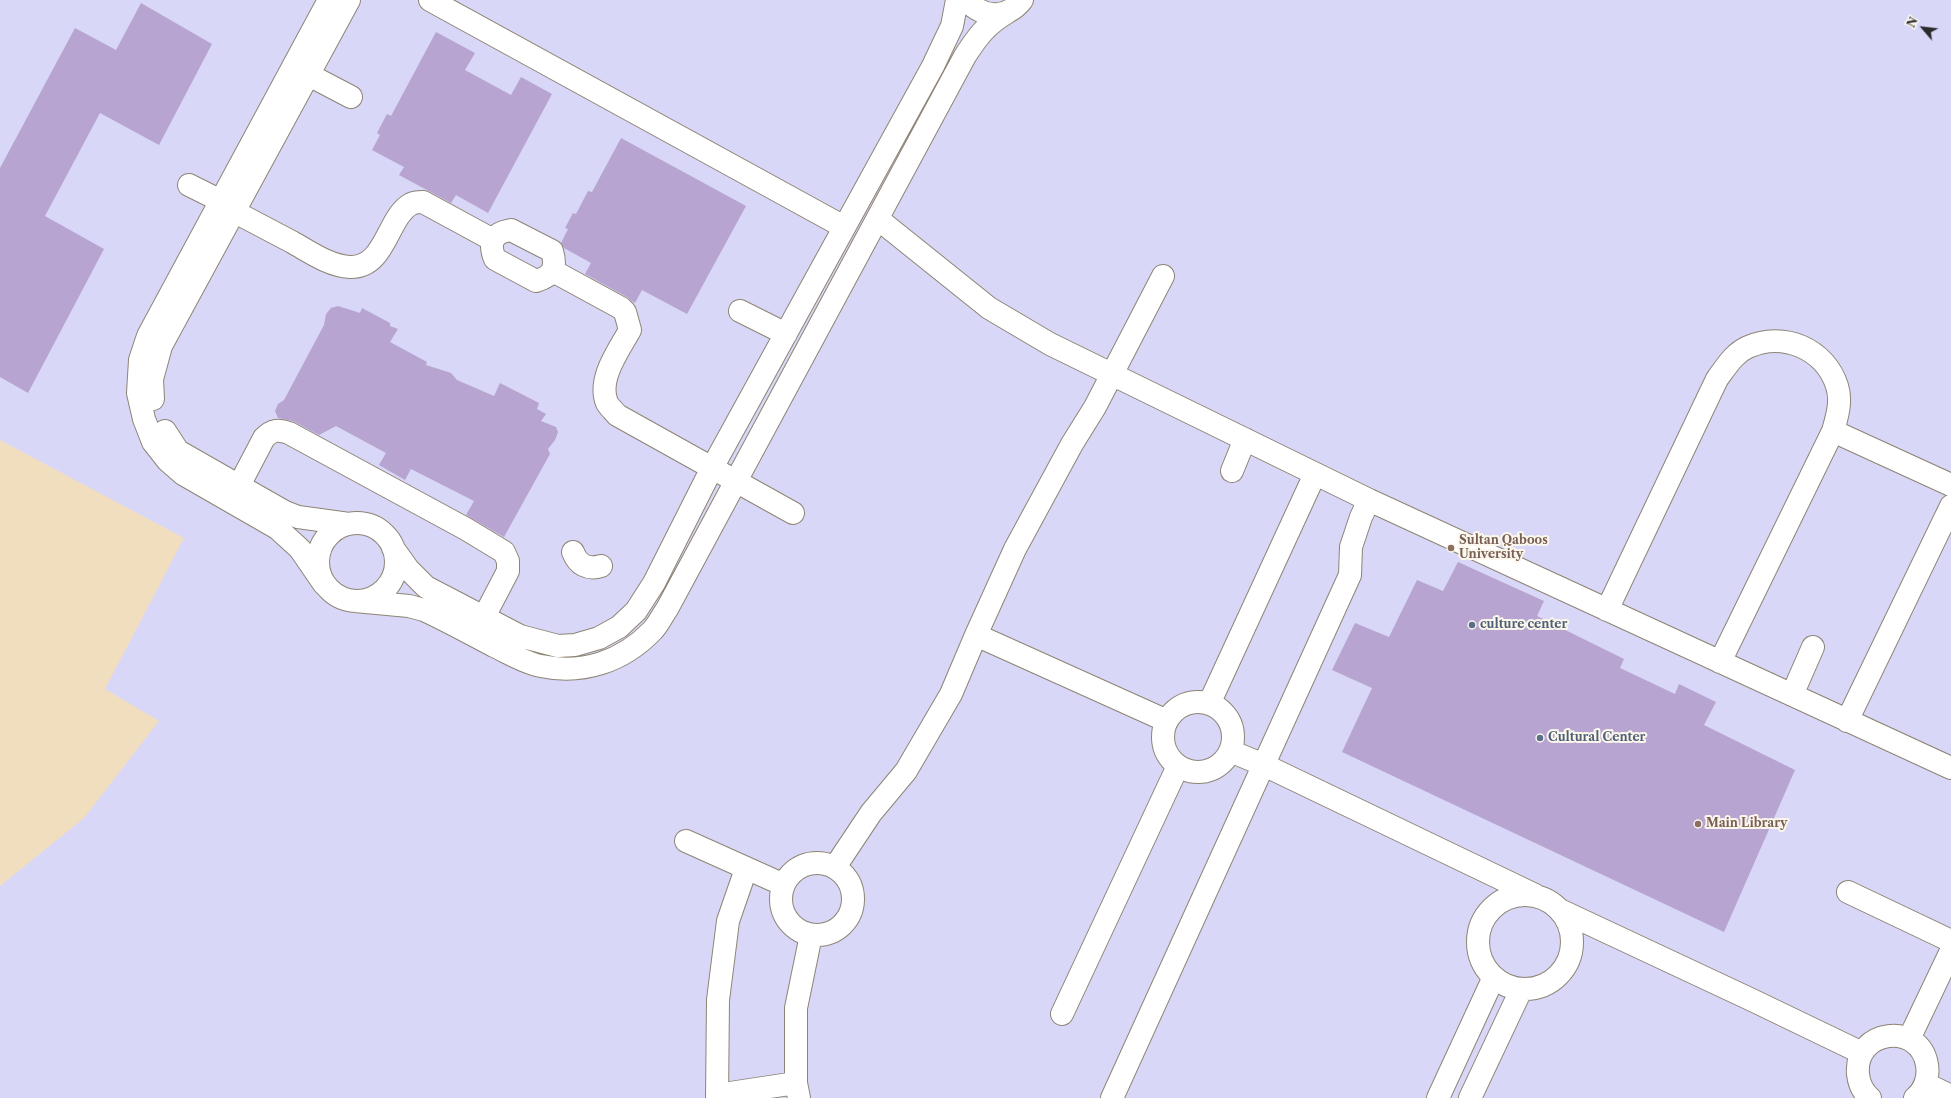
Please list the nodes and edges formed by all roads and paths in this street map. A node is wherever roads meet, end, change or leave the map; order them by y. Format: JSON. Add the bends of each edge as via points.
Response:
{"nodes":[{"id":1,"x":329,"y":0,"type":"edge"},
{"id":2,"x":349,"y":0,"type":"edge"},
{"id":3,"x":430,"y":0,"type":"edge"},
{"id":4,"x":957,"y":0,"type":"edge"},
{"id":5,"x":966,"y":0,"type":"edge"},
{"id":6,"x":1014,"y":6,"type":"edge"},
{"id":7,"x":309,"y":75,"type":"junction"},
{"id":8,"x":351,"y":97,"type":"dead end"},
{"id":9,"x":189,"y":185,"type":"dead end"},
{"id":10,"x":228,"y":206,"type":"junction"},
{"id":11,"x":878,"y":219,"type":"junction"},
{"id":12,"x":844,"y":227,"type":"junction"},
{"id":13,"x":493,"y":240,"type":"junction"},
{"id":14,"x":553,"y":271,"type":"junction"},
{"id":15,"x":1163,"y":276,"type":"dead end"},
{"id":16,"x":740,"y":311,"type":"dead end"},
{"id":17,"x":786,"y":334,"type":"junction"},
{"id":18,"x":1110,"y":374,"type":"junction"},
{"id":19,"x":1833,"y":431,"type":"junction"},
{"id":20,"x":1246,"y":439,"type":"junction"},
{"id":21,"x":712,"y":468,"type":"junction"},
{"id":22,"x":1232,"y":471,"type":"dead end"},
{"id":23,"x":1315,"y":474,"type":"junction"},
{"id":24,"x":736,"y":482,"type":"junction"},
{"id":25,"x":1951,"y":485,"type":"edge"},
{"id":26,"x":235,"y":494,"type":"junction"},
{"id":27,"x":1369,"y":500,"type":"junction"},
{"id":28,"x":1951,"y":506,"type":"edge"},
{"id":29,"x":793,"y":513,"type":"dead end"},
{"id":30,"x":350,"y":524,"type":"junction"},
{"id":31,"x":394,"y":548,"type":"junction"},
{"id":32,"x":573,"y":552,"type":"dead end"},
{"id":33,"x":601,"y":566,"type":"dead end"},
{"id":34,"x":324,"y":584,"type":"junction"},
{"id":35,"x":355,"y":602,"type":"junction"},
{"id":36,"x":1607,"y":610,"type":"junction"},
{"id":37,"x":484,"y":617,"type":"junction"},
{"id":38,"x":976,"y":635,"type":"junction"},
{"id":39,"x":1813,"y":647,"type":"dead end"},
{"id":40,"x":1720,"y":662,"type":"junction"},
{"id":41,"x":1792,"y":695,"type":"junction"},
{"id":42,"x":1209,"y":704,"type":"junction"},
{"id":43,"x":1848,"y":721,"type":"junction"},
{"id":44,"x":1167,"y":722,"type":"junction"},
{"id":45,"x":1230,"y":751,"type":"junction"},
{"id":46,"x":1264,"y":765,"type":"junction"},
{"id":47,"x":1178,"y":766,"type":"junction"},
{"id":48,"x":1951,"y":768,"type":"edge"},
{"id":49,"x":686,"y":841,"type":"dead end"},
{"id":50,"x":835,"y":867,"type":"junction"},
{"id":51,"x":746,"y":869,"type":"junction"},
{"id":52,"x":784,"y":885,"type":"junction"},
{"id":53,"x":1848,"y":892,"type":"dead end"},
{"id":54,"x":1535,"y":895,"type":"junction"},
{"id":55,"x":1562,"y":911,"type":"junction"},
{"id":56,"x":811,"y":935,"type":"junction"},
{"id":57,"x":1951,"y":941,"type":"edge"},
{"id":58,"x":1951,"y":952,"type":"edge"},
{"id":59,"x":1493,"y":979,"type":"junction"},
{"id":60,"x":1521,"y":990,"type":"junction"},
{"id":61,"x":1062,"y":1014,"type":"dead end"},
{"id":62,"x":1909,"y":1039,"type":"junction"},
{"id":63,"x":1862,"y":1053,"type":"junction"},
{"id":64,"x":798,"y":1091,"type":"edge"},
{"id":65,"x":1920,"y":1091,"type":"edge"},
{"id":66,"x":717,"y":1096,"type":"edge"},
{"id":67,"x":1951,"y":1096,"type":"edge"},
{"id":68,"x":1443,"y":1097,"type":"edge"},
{"id":69,"x":1112,"y":1098,"type":"edge"},
{"id":70,"x":1470,"y":1098,"type":"edge"},
{"id":71,"x":1870,"y":1098,"type":"edge"}],
"edges":[{"from":1,"to":10,"type":"lane"},
{"from":2,"to":7,"type":"lane"},
{"from":3,"to":12,"type":"lane"},
{"from":4,"to":12,"type":"lane","via":[[952,26],[933,66]]},
{"from":5,"to":6,"type":"lane","via":[[973,8],[995,15]]},
{"from":6,"to":11,"type":"lane","via":[[978,35]]},
{"from":7,"to":8,"type":"lane"},
{"from":7,"to":10,"type":"lane"},
{"from":9,"to":10,"type":"lane"},
{"from":10,"to":13,"type":"lane","via":[[331,263],[351,267],[370,260],[378,252],[403,213],[413,203],[423,202]]},
{"from":10,"to":26,"type":"lane","via":[[148,336],[140,360],[138,393],[153,442],[168,461],[183,474]]},
{"from":11,"to":18,"type":"lane","via":[[989,308],[1050,344]]},
{"from":11,"to":24,"type":"lane"},
{"from":12,"to":17,"type":"lane"},
{"from":13,"to":14,"type":"lane","via":[[491,250],[495,259],[536,281],[546,278]]},
{"from":13,"to":14,"type":"lane","via":[[500,232],[511,230],[518,233],[552,251],[555,261]]},
{"from":14,"to":21,"type":"lane","via":[[625,312],[630,330],[607,375],[607,403],[617,415]]},
{"from":15,"to":18,"type":"lane"},
{"from":16,"to":17,"type":"lane"},
{"from":17,"to":21,"type":"lane"},
{"from":18,"to":20,"type":"lane"},
{"from":18,"to":38,"type":"lane","via":[[1095,407],[1015,549]]},
{"from":19,"to":25,"type":"lane"},
{"from":19,"to":36,"type":"lane","via":[[1839,409],[1837,387],[1828,367],[1812,351],[1791,342],[1769,341],[1748,347],[1730,360],[1717,379]]},
{"from":19,"to":40,"type":"lane"},
{"from":20,"to":22,"type":"lane"},
{"from":20,"to":23,"type":"lane"},
{"from":21,"to":24,"type":"lane"},
{"from":21,"to":37,"type":"lane","via":[[654,583],[636,611],[619,627],[600,638],[575,645],[558,646],[520,636]]},
{"from":23,"to":27,"type":"lane"},
{"from":23,"to":42,"type":"lane"},
{"from":24,"to":29,"type":"lane"},
{"from":24,"to":35,"type":"lane","via":[[653,630],[636,646],[600,665],[578,668],[541,666],[521,659],[424,610],[409,606]]},
{"from":26,"to":30,"type":"lane","via":[[298,517]]},
{"from":26,"to":34,"type":"lane","via":[[300,549]]},
{"from":26,"to":37,"type":"lane","via":[[266,435],[277,430],[289,433],[466,528],[504,552],[508,561],[508,571]]},
{"from":27,"to":36,"type":"lane"},
{"from":27,"to":46,"type":"lane","via":[[1360,517],[1351,547],[1350,575]]},
{"from":28,"to":43,"type":"lane"},
{"from":30,"to":31,"type":"lane","via":[[363,523],[376,528],[386,536]]},
{"from":30,"to":34,"type":"lane","via":[[337,529],[326,538],[320,548],[319,573]]},
{"from":31,"to":35,"type":"lane","via":[[395,568],[388,586],[378,595]]},
{"from":31,"to":37,"type":"lane","via":[[408,569],[426,587]]},
{"from":32,"to":33,"type":"lane","via":[[584,566]]},
{"from":34,"to":35,"type":"lane","via":[[332,593]]},
{"from":36,"to":40,"type":"lane"},
{"from":38,"to":44,"type":"lane"},
{"from":38,"to":50,"type":"lane","via":[[951,694],[906,771],[871,813]]},
{"from":39,"to":41,"type":"lane"},
{"from":40,"to":41,"type":"lane"},
{"from":41,"to":43,"type":"lane"},
{"from":42,"to":44,"type":"lane","via":[[1197,702],[1184,705],[1174,712]]},
{"from":42,"to":45,"type":"lane","via":[[1221,712],[1230,723]]},
{"from":43,"to":48,"type":"lane"},
{"from":44,"to":47,"type":"lane","via":[[1163,741],[1171,760]]},
{"from":45,"to":46,"type":"lane"},
{"from":45,"to":47,"type":"lane","via":[[1213,769],[1189,772]]},
{"from":46,"to":54,"type":"lane"},
{"from":46,"to":69,"type":"lane"},
{"from":47,"to":61,"type":"lane"},
{"from":49,"to":51,"type":"lane"},
{"from":50,"to":52,"type":"lane","via":[[817,863],[800,867],[790,875]]},
{"from":50,"to":56,"type":"lane","via":[[845,875],[851,886],[854,898],[852,911],[836,930],[824,935]]},
{"from":51,"to":52,"type":"lane"},
{"from":51,"to":66,"type":"lane","via":[[728,921],[718,1000]]},
{"from":52,"to":56,"type":"lane","via":[[781,898],[789,922]]},
{"from":53,"to":57,"type":"lane"},
{"from":54,"to":55,"type":"lane","via":[[1549,900]]},
{"from":54,"to":59,"type":"lane","via":[[1520,894],[1504,899],[1490,909],[1481,923],[1477,939],[1479,956]]},
{"from":55,"to":60,"type":"lane","via":[[1570,925],[1573,941],[1571,957],[1563,971],[1552,982],[1537,989]]},
{"from":55,"to":63,"type":"lane"},
{"from":56,"to":64,"type":"lane","via":[[796,1008]]},
{"from":58,"to":62,"type":"lane"},
{"from":59,"to":60,"type":"lane","via":[[1509,988]]},
{"from":59,"to":68,"type":"lane"},
{"from":60,"to":70,"type":"lane"},
{"from":62,"to":63,"type":"lane","via":[[1896,1035],[1883,1037],[1870,1043]]},
{"from":62,"to":65,"type":"lane","via":[[1920,1047],[1926,1058],[1928,1071]]},
{"from":63,"to":71,"type":"lane","via":[[1857,1066],[1858,1081]]},
{"from":64,"to":66,"type":"lane"},
{"from":65,"to":67,"type":"lane"}]}
